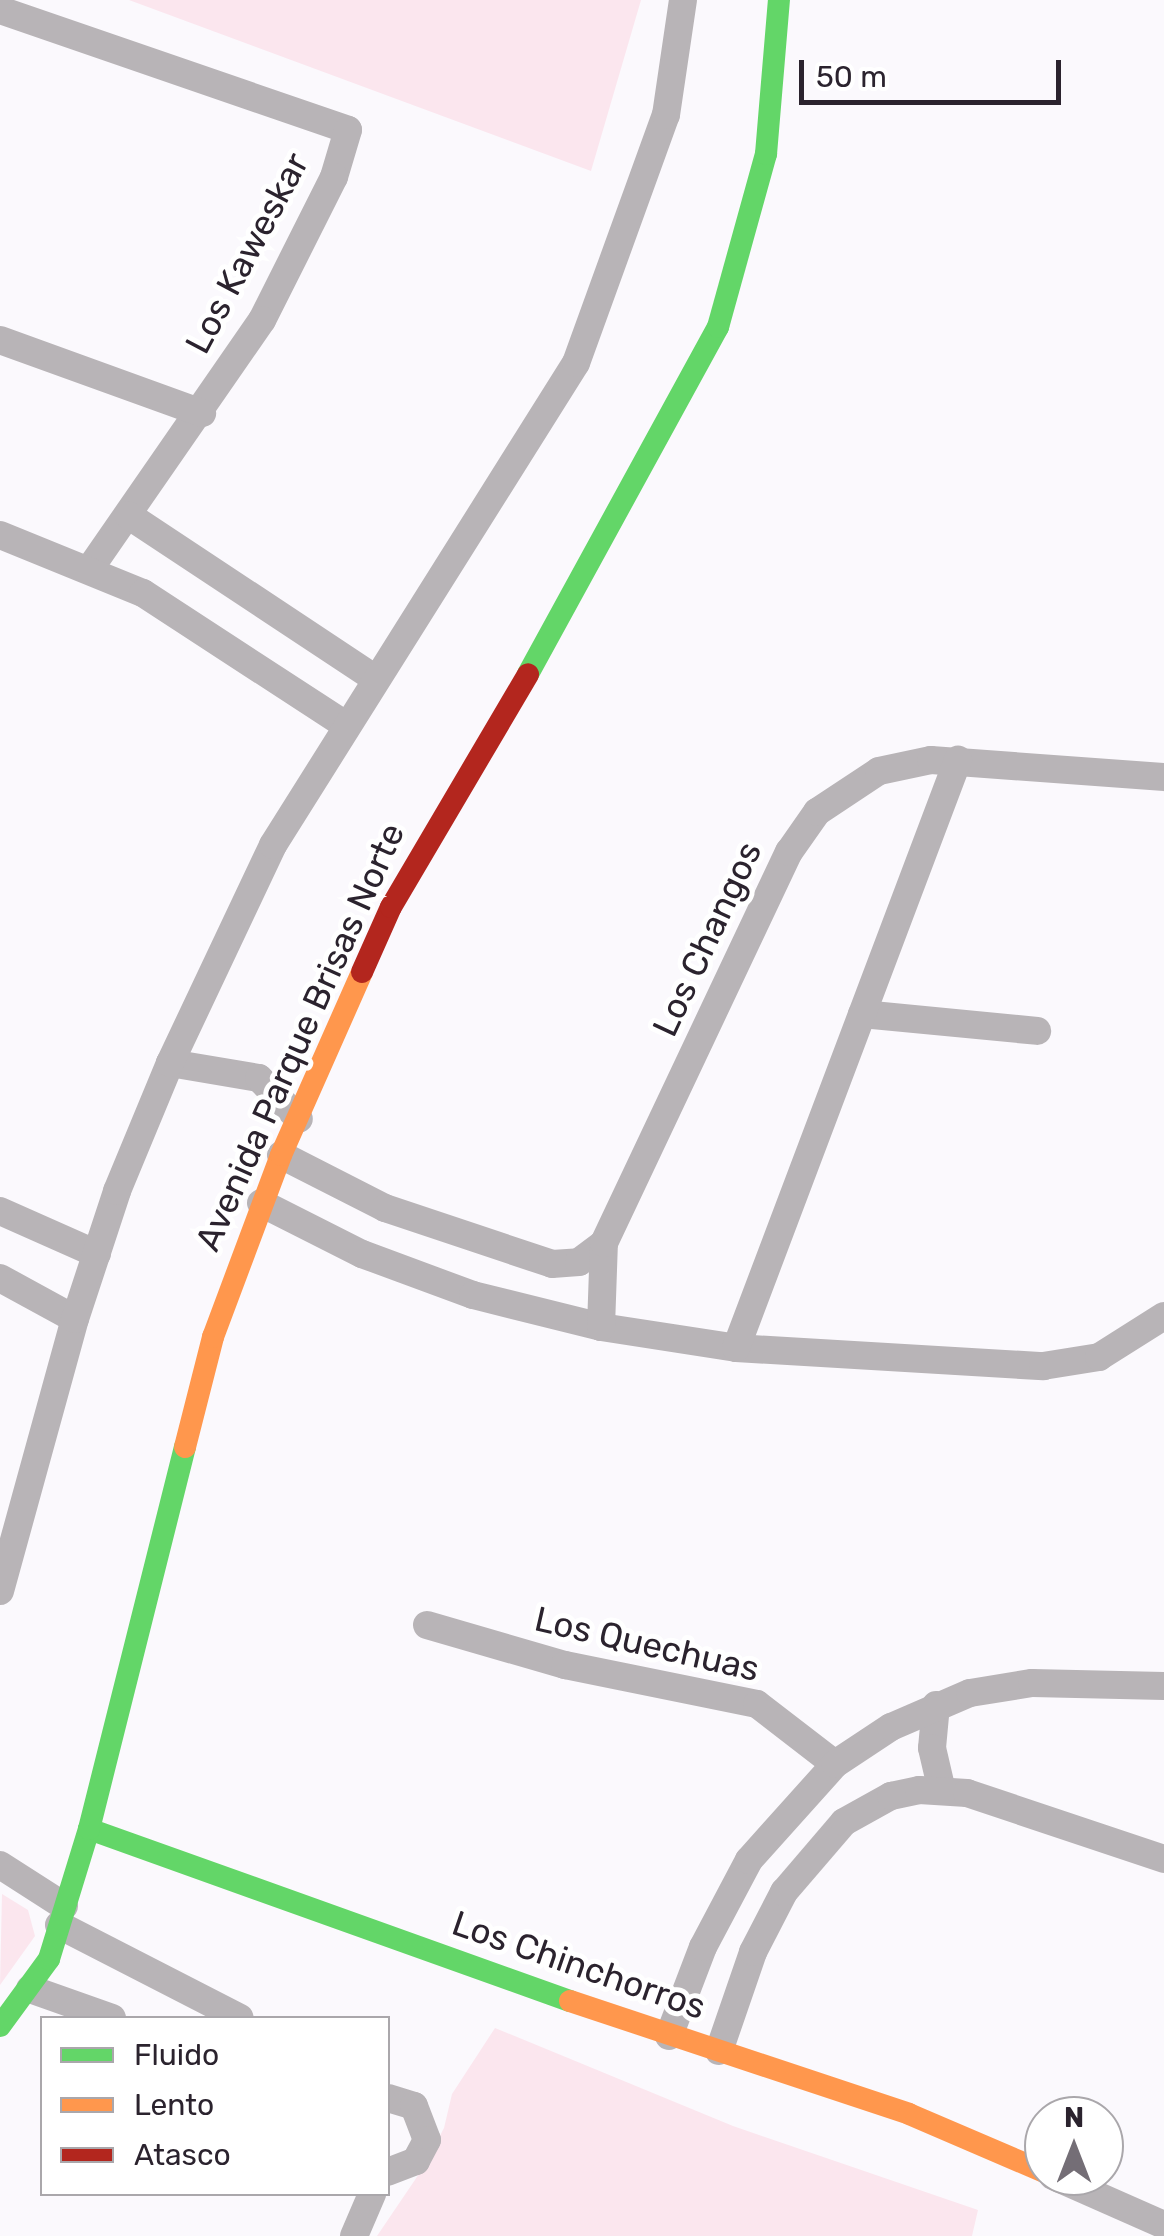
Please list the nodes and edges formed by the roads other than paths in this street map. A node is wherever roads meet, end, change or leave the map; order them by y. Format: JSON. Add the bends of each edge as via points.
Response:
{"nodes":[{"id":1,"x":683,"y":0,"type":"edge"},
{"id":2,"x":779,"y":0,"type":"edge"},
{"id":3,"x":0,"y":10,"type":"edge"},
{"id":4,"x":0,"y":340,"type":"edge"},
{"id":5,"x":202,"y":414,"type":"junction"},
{"id":6,"x":128,"y":515,"type":"junction"},
{"id":7,"x":0,"y":535,"type":"edge"},
{"id":8,"x":89,"y":570,"type":"junction"},
{"id":9,"x":374,"y":678,"type":"junction"},
{"id":10,"x":344,"y":724,"type":"junction"},
{"id":11,"x":958,"y":760,"type":"junction"},
{"id":12,"x":1164,"y":777,"type":"edge"},
{"id":13,"x":862,"y":1014,"type":"junction"},
{"id":14,"x":1037,"y":1031,"type":"dead end"},
{"id":15,"x":170,"y":1063,"type":"junction"},
{"id":16,"x":298,"y":1120,"type":"junction"},
{"id":17,"x":281,"y":1156,"type":"junction"},
{"id":18,"x":261,"y":1203,"type":"junction"},
{"id":19,"x":0,"y":1212,"type":"edge"},
{"id":20,"x":604,"y":1243,"type":"junction"},
{"id":21,"x":97,"y":1254,"type":"junction"},
{"id":22,"x":0,"y":1278,"type":"edge"},
{"id":23,"x":1164,"y":1316,"type":"edge"},
{"id":24,"x":76,"y":1319,"type":"junction"},
{"id":25,"x":602,"y":1328,"type":"junction"},
{"id":26,"x":736,"y":1348,"type":"junction"},
{"id":27,"x":0,"y":1591,"type":"edge"},
{"id":28,"x":427,"y":1625,"type":"dead end"},
{"id":29,"x":1164,"y":1686,"type":"edge"},
{"id":30,"x":936,"y":1704,"type":"junction"},
{"id":31,"x":835,"y":1764,"type":"junction"},
{"id":32,"x":942,"y":1790,"type":"junction"},
{"id":33,"x":89,"y":1829,"type":"junction"},
{"id":34,"x":1164,"y":1859,"type":"edge"},
{"id":35,"x":0,"y":1866,"type":"edge"},
{"id":36,"x":61,"y":1916,"type":"junction"},
{"id":37,"x":30,"y":1989,"type":"junction"},
{"id":38,"x":106,"y":2016,"type":"edge"},
{"id":39,"x":236,"y":2016,"type":"edge"},
{"id":40,"x":0,"y":2026,"type":"edge"},
{"id":41,"x":669,"y":2036,"type":"junction"},
{"id":42,"x":719,"y":2051,"type":"junction"},
{"id":43,"x":390,"y":2099,"type":"edge"},
{"id":44,"x":1024,"y":2163,"type":"edge"},
{"id":45,"x":390,"y":2171,"type":"edge"},
{"id":46,"x":371,"y":2196,"type":"edge"},
{"id":47,"x":1099,"y":2196,"type":"edge"},
{"id":48,"x":1164,"y":2225,"type":"edge"},
{"id":49,"x":354,"y":2236,"type":"edge"}],
"edges":[{"from":1,"to":9,"type":"street","via":[[666,115],[576,364],[459,558]]},
{"from":2,"to":16,"type":"street","name":"Avenida Parque Brisas Norte","via":[[766,154],[718,328],[596,558],[392,907]]},
{"from":3,"to":5,"type":"street","name":"Los Kaweskar","via":[[348,130],[334,177],[262,320]]},
{"from":4,"to":5,"type":"street"},
{"from":5,"to":6,"type":"street","name":"Los Kaweskar"},
{"from":6,"to":8,"type":"street","name":"Los Kaweskar"},
{"from":6,"to":9,"type":"street"},
{"from":7,"to":8,"type":"street"},
{"from":8,"to":10,"type":"street","via":[[225,642]]},
{"from":9,"to":10,"type":"street"},
{"from":10,"to":15,"type":"street","via":[[273,844]]},
{"from":11,"to":12,"type":"street","name":"Los Changos"},
{"from":11,"to":13,"type":"street"},
{"from":11,"to":20,"type":"street","name":"Los Changos","via":[[879,771],[835,796],[801,831]]},
{"from":13,"to":14,"type":"street"},
{"from":13,"to":26,"type":"street"},
{"from":15,"to":16,"type":"street","via":[[259,1078]]},
{"from":15,"to":21,"type":"street"},
{"from":16,"to":17,"type":"street","name":"Avenida Parque Brisas Norte"},
{"from":17,"to":18,"type":"street","name":"Avenida Parque Brisas Norte"},
{"from":17,"to":20,"type":"street","via":[[384,1208],[552,1264],[579,1262]]},
{"from":18,"to":25,"type":"street","via":[[414,1275]]},
{"from":18,"to":33,"type":"street","name":"Avenida Parque Brisas Norte","via":[[213,1337]]},
{"from":19,"to":21,"type":"street"},
{"from":20,"to":25,"type":"street","name":"Los Changos","via":[[598,1283]]},
{"from":21,"to":24,"type":"street"},
{"from":22,"to":24,"type":"street"},
{"from":23,"to":26,"type":"street","via":[[1126,1346],[1057,1365]]},
{"from":24,"to":27,"type":"street"},
{"from":25,"to":26,"type":"street"},
{"from":28,"to":31,"type":"street","name":"Los Quechuas","via":[[565,1665],[757,1704]]},
{"from":29,"to":30,"type":"street","via":[[1032,1682]]},
{"from":30,"to":31,"type":"street"},
{"from":30,"to":32,"type":"street","via":[[932,1748]]},
{"from":31,"to":41,"type":"street","via":[[749,1860],[703,1947]]},
{"from":32,"to":34,"type":"street","via":[[1050,1816]]},
{"from":32,"to":42,"type":"street","via":[[890,1796],[866,1808],[802,1867],[753,1952]]},
{"from":33,"to":36,"type":"street","name":"Avenida Parque Brisas Norte"},
{"from":33,"to":41,"type":"street","name":"Los Chinchorros"},
{"from":35,"to":36,"type":"street"},
{"from":36,"to":37,"type":"street","name":"Avenida Parque Brisas Norte"},
{"from":36,"to":39,"type":"street"},
{"from":37,"to":38,"type":"street"},
{"from":37,"to":40,"type":"street","name":"Avenida Parque Brisas Norte"},
{"from":41,"to":42,"type":"street","name":"Los Chinchorros"},
{"from":42,"to":44,"type":"street","name":"Los Chinchorros","via":[[909,2114]]},
{"from":43,"to":45,"type":"street","via":[[414,2106],[427,2140],[416,2161]]},
{"from":46,"to":49,"type":"street"},
{"from":47,"to":48,"type":"street"}]}
